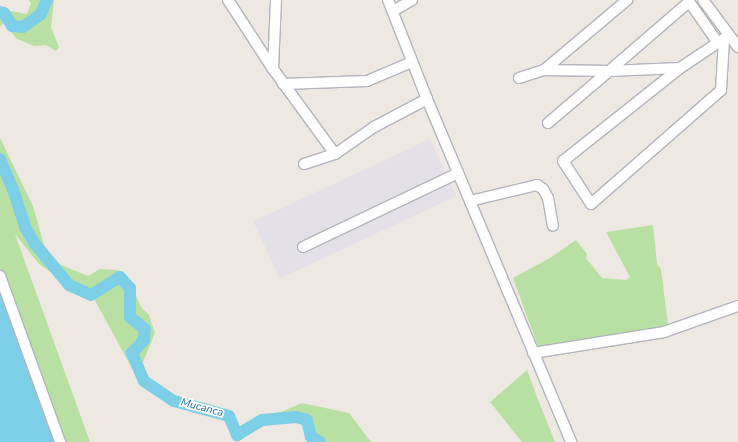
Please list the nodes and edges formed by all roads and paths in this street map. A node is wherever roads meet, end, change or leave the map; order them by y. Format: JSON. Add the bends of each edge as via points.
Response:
{"nodes":[{"id":1,"x":228,"y":0,"type":"edge"},
{"id":2,"x":276,"y":0,"type":"edge"},
{"id":3,"x":388,"y":0,"type":"edge"},
{"id":4,"x":412,"y":0,"type":"edge"},
{"id":5,"x":626,"y":0,"type":"edge"},
{"id":6,"x":703,"y":0,"type":"edge"},
{"id":7,"x":688,"y":1,"type":"edge"},
{"id":8,"x":393,"y":11,"type":"junction"},
{"id":9,"x":724,"y":39,"type":"junction"},
{"id":10,"x":737,"y":45,"type":"edge"},
{"id":11,"x":412,"y":62,"type":"junction"},
{"id":12,"x":680,"y":68,"type":"junction"},
{"id":13,"x":273,"y":69,"type":"junction"},
{"id":14,"x":544,"y":70,"type":"junction"},
{"id":15,"x":609,"y":71,"type":"junction"},
{"id":16,"x":519,"y":78,"type":"dead end"},
{"id":17,"x":283,"y":84,"type":"junction"},
{"id":18,"x":427,"y":99,"type":"junction"},
{"id":19,"x":548,"y":123,"type":"dead end"},
{"id":20,"x":334,"y":154,"type":"junction"},
{"id":21,"x":304,"y":164,"type":"dead end"},
{"id":22,"x":458,"y":173,"type":"junction"},
{"id":23,"x":470,"y":201,"type":"junction"},
{"id":24,"x":553,"y":226,"type":"dead end"},
{"id":25,"x":303,"y":247,"type":"dead end"},
{"id":26,"x":0,"y":276,"type":"edge"},
{"id":27,"x":738,"y":306,"type":"edge"},
{"id":28,"x":532,"y":353,"type":"junction"},
{"id":29,"x":60,"y":442,"type":"edge"},
{"id":30,"x":571,"y":442,"type":"edge"}],
"edges":[{"from":1,"to":13,"type":"street"},
{"from":2,"to":13,"type":"street"},
{"from":3,"to":8,"type":"street"},
{"from":4,"to":8,"type":"street"},
{"from":5,"to":14,"type":"street"},
{"from":6,"to":9,"type":"street"},
{"from":7,"to":9,"type":"street"},
{"from":7,"to":15,"type":"street"},
{"from":8,"to":11,"type":"street"},
{"from":9,"to":10,"type":"street"},
{"from":9,"to":12,"type":"street"},
{"from":9,"to":12,"type":"street","via":[[721,90],[591,204],[563,161]]},
{"from":11,"to":17,"type":"street","via":[[367,81]]},
{"from":11,"to":18,"type":"street"},
{"from":12,"to":15,"type":"street"},
{"from":13,"to":17,"type":"street"},
{"from":14,"to":15,"type":"street"},
{"from":14,"to":16,"type":"street"},
{"from":15,"to":19,"type":"street"},
{"from":17,"to":20,"type":"street"},
{"from":18,"to":20,"type":"street","via":[[374,127]]},
{"from":18,"to":22,"type":"street"},
{"from":20,"to":21,"type":"street"},
{"from":22,"to":23,"type":"street"},
{"from":22,"to":25,"type":"street"},
{"from":23,"to":24,"type":"street","via":[[536,185],[543,189],[548,198]]},
{"from":23,"to":28,"type":"street"},
{"from":26,"to":29,"type":"street"},
{"from":27,"to":28,"type":"street","via":[[664,332]]},
{"from":28,"to":30,"type":"street"}]}
